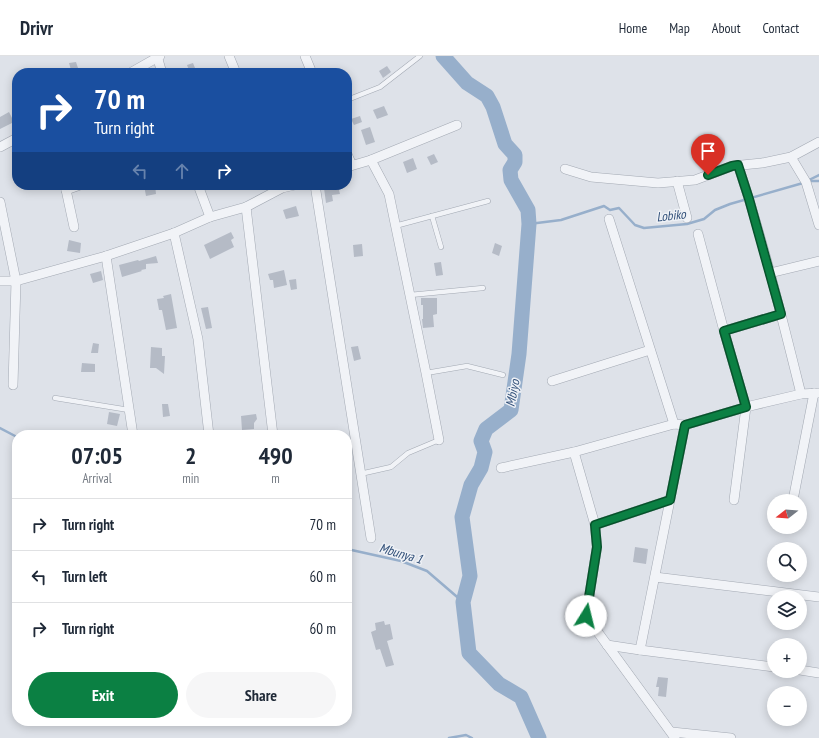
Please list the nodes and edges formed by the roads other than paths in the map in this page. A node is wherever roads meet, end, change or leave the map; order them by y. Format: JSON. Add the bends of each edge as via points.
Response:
{"nodes":[{"id":1,"x":158,"y":56,"type":"edge"},
{"id":2,"x":229,"y":56,"type":"edge"},
{"id":3,"x":305,"y":56,"type":"edge"},
{"id":4,"x":420,"y":56,"type":"edge"},
{"id":5,"x":138,"y":68,"type":"edge"},
{"id":6,"x":161,"y":68,"type":"edge"},
{"id":7,"x":234,"y":68,"type":"edge"},
{"id":8,"x":310,"y":68,"type":"edge"},
{"id":9,"x":352,"y":98,"type":"edge"},
{"id":10,"x":457,"y":125,"type":"dead end"},
{"id":11,"x":12,"y":141,"type":"edge"},
{"id":12,"x":819,"y":142,"type":"edge"},
{"id":13,"x":0,"y":147,"type":"edge"},
{"id":14,"x":791,"y":157,"type":"junction"},
{"id":15,"x":371,"y":160,"type":"junction"},
{"id":16,"x":352,"y":165,"type":"edge"},
{"id":17,"x":738,"y":165,"type":"junction"},
{"id":18,"x":565,"y":169,"type":"dead end"},
{"id":19,"x":677,"y":181,"type":"junction"},
{"id":20,"x":67,"y":190,"type":"edge"},
{"id":21,"x":200,"y":190,"type":"edge"},
{"id":22,"x":276,"y":190,"type":"edge"},
{"id":23,"x":316,"y":190,"type":"edge"},
{"id":24,"x":488,"y":201,"type":"dead end"},
{"id":25,"x":0,"y":206,"type":"edge"},
{"id":26,"x":246,"y":206,"type":"junction"},
{"id":27,"x":432,"y":216,"type":"junction"},
{"id":28,"x":210,"y":217,"type":"junction"},
{"id":29,"x":609,"y":218,"type":"dead end"},
{"id":30,"x":687,"y":218,"type":"dead end"},
{"id":31,"x":819,"y":225,"type":"edge"},
{"id":32,"x":396,"y":226,"type":"junction"},
{"id":33,"x":74,"y":227,"type":"dead end"},
{"id":34,"x":174,"y":233,"type":"junction"},
{"id":35,"x":698,"y":234,"type":"dead end"},
{"id":36,"x":441,"y":247,"type":"dead end"},
{"id":37,"x":106,"y":256,"type":"junction"},
{"id":38,"x":819,"y":261,"type":"edge"},
{"id":39,"x":770,"y":273,"type":"junction"},
{"id":40,"x":0,"y":281,"type":"edge"},
{"id":41,"x":16,"y":281,"type":"junction"},
{"id":42,"x":482,"y":288,"type":"dead end"},
{"id":43,"x":410,"y":295,"type":"junction"},
{"id":44,"x":781,"y":314,"type":"junction"},
{"id":45,"x":724,"y":331,"type":"junction"},
{"id":46,"x":650,"y":350,"type":"junction"},
{"id":47,"x":426,"y":373,"type":"junction"},
{"id":48,"x":503,"y":375,"type":"dead end"},
{"id":49,"x":552,"y":381,"type":"dead end"},
{"id":50,"x":13,"y":385,"type":"dead end"},
{"id":51,"x":816,"y":393,"type":"edge"},
{"id":52,"x":801,"y":394,"type":"junction"},
{"id":53,"x":56,"y":398,"type":"dead end"},
{"id":54,"x":746,"y":407,"type":"junction"},
{"id":55,"x":129,"y":410,"type":"junction"},
{"id":56,"x":674,"y":424,"type":"junction"},
{"id":57,"x":685,"y":425,"type":"junction"},
{"id":58,"x":132,"y":430,"type":"edge"},
{"id":59,"x":208,"y":430,"type":"edge"},
{"id":60,"x":272,"y":430,"type":"edge"},
{"id":61,"x":439,"y":440,"type":"joint"},
{"id":62,"x":574,"y":452,"type":"junction"},
{"id":63,"x":501,"y":468,"type":"dead end"},
{"id":64,"x":360,"y":474,"type":"junction"},
{"id":65,"x":794,"y":494,"type":"edge"},
{"id":66,"x":670,"y":500,"type":"junction"},
{"id":67,"x":734,"y":500,"type":"dead end"},
{"id":68,"x":595,"y":525,"type":"junction"},
{"id":69,"x":371,"y":538,"type":"dead end"},
{"id":70,"x":655,"y":577,"type":"junction"},
{"id":71,"x":819,"y":597,"type":"edge"},
{"id":72,"x":607,"y":645,"type":"junction"},
{"id":73,"x":640,"y":650,"type":"junction"},
{"id":74,"x":767,"y":666,"type":"edge"},
{"id":75,"x":807,"y":671,"type":"edge"},
{"id":76,"x":819,"y":673,"type":"edge"},
{"id":77,"x":674,"y":735,"type":"edge"},
{"id":78,"x":731,"y":738,"type":"edge"}],
"edges":[{"from":1,"to":5,"type":"street"},
{"from":1,"to":6,"type":"street"},
{"from":2,"to":7,"type":"street"},
{"from":3,"to":8,"type":"street"},
{"from":4,"to":9,"type":"lane","via":[[380,88]]},
{"from":10,"to":15,"type":"street"},
{"from":11,"to":13,"type":"street"},
{"from":12,"to":14,"type":"street"},
{"from":14,"to":17,"type":"street"},
{"from":14,"to":31,"type":"street","via":[[806,182]]},
{"from":15,"to":16,"type":"street"},
{"from":15,"to":32,"type":"street","via":[[389,194]]},
{"from":17,"to":19,"type":"street","via":[[695,180]]},
{"from":17,"to":39,"type":"street"},
{"from":18,"to":19,"type":"street","via":[[591,177],[658,183]]},
{"from":19,"to":30,"type":"street"},
{"from":20,"to":33,"type":"street"},
{"from":21,"to":28,"type":"street"},
{"from":22,"to":26,"type":"street"},
{"from":23,"to":64,"type":"street"},
{"from":24,"to":27,"type":"lane"},
{"from":25,"to":41,"type":"street"},
{"from":26,"to":28,"type":"street"},
{"from":26,"to":60,"type":"street"},
{"from":27,"to":32,"type":"lane"},
{"from":27,"to":36,"type":"lane"},
{"from":28,"to":34,"type":"street"},
{"from":29,"to":46,"type":"street"},
{"from":32,"to":43,"type":"street"},
{"from":34,"to":37,"type":"street"},
{"from":34,"to":59,"type":"street","via":[[198,339]]},
{"from":35,"to":45,"type":"street"},
{"from":37,"to":41,"type":"street"},
{"from":37,"to":55,"type":"street"},
{"from":38,"to":39,"type":"street"},
{"from":39,"to":44,"type":"street"},
{"from":40,"to":41,"type":"street"},
{"from":41,"to":50,"type":"street"},
{"from":42,"to":43,"type":"lane"},
{"from":43,"to":47,"type":"street"},
{"from":44,"to":45,"type":"street"},
{"from":44,"to":52,"type":"street"},
{"from":45,"to":54,"type":"street"},
{"from":46,"to":49,"type":"street"},
{"from":46,"to":56,"type":"street"},
{"from":47,"to":48,"type":"lane","via":[[467,366]]},
{"from":47,"to":61,"type":"street"},
{"from":51,"to":52,"type":"street"},
{"from":51,"to":65,"type":"street"},
{"from":52,"to":54,"type":"street"},
{"from":53,"to":55,"type":"lane"},
{"from":54,"to":57,"type":"street"},
{"from":54,"to":67,"type":"street"},
{"from":55,"to":58,"type":"street"},
{"from":56,"to":57,"type":"street"},
{"from":56,"to":62,"type":"street"},
{"from":57,"to":66,"type":"street"},
{"from":61,"to":64,"type":"lane","via":[[408,453],[391,468]]},
{"from":62,"to":63,"type":"street"},
{"from":62,"to":68,"type":"street"},
{"from":64,"to":69,"type":"street"},
{"from":66,"to":68,"type":"street"},
{"from":66,"to":70,"type":"street"},
{"from":68,"to":72,"type":"street","via":[[597,547],[586,616]]},
{"from":70,"to":71,"type":"street"},
{"from":70,"to":73,"type":"street"},
{"from":72,"to":73,"type":"street"},
{"from":72,"to":77,"type":"street"},
{"from":73,"to":74,"type":"street"},
{"from":75,"to":76,"type":"street"},
{"from":77,"to":78,"type":"street"}]}
